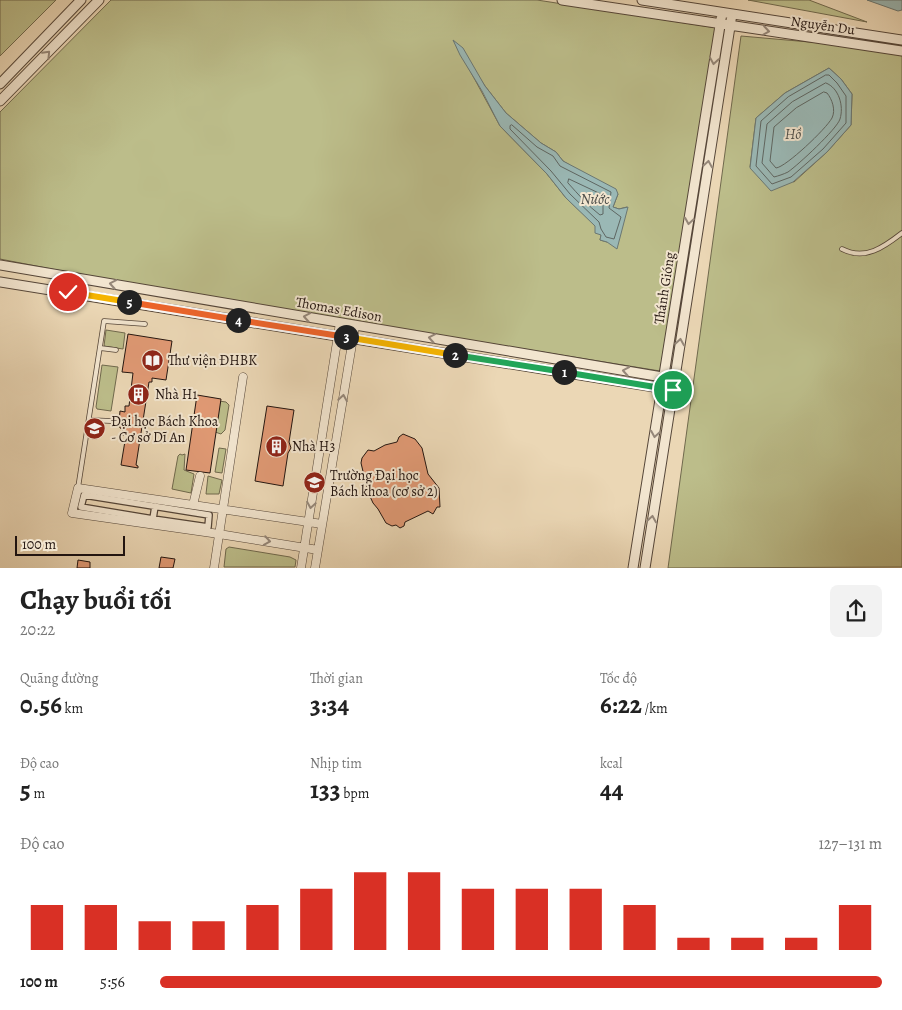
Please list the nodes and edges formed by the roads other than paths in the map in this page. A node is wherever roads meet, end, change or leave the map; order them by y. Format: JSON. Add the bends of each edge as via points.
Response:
{"nodes":[{"id":1,"x":82,"y":0,"type":"edge"},
{"id":2,"x":99,"y":0,"type":"edge"},
{"id":3,"x":562,"y":0,"type":"edge"},
{"id":4,"x":573,"y":0,"type":"edge"},
{"id":5,"x":642,"y":0,"type":"edge"},
{"id":6,"x":722,"y":13,"type":"junction"},
{"id":7,"x":732,"y":14,"type":"junction"},
{"id":8,"x":63,"y":19,"type":"junction"},
{"id":9,"x":720,"y":24,"type":"junction"},
{"id":10,"x":730,"y":25,"type":"junction"},
{"id":11,"x":73,"y":27,"type":"junction"},
{"id":12,"x":902,"y":40,"type":"edge"},
{"id":13,"x":902,"y":51,"type":"edge"},
{"id":14,"x":18,"y":66,"type":"junction"},
{"id":15,"x":27,"y":74,"type":"junction"},
{"id":16,"x":0,"y":84,"type":"edge"},
{"id":17,"x":0,"y":101,"type":"edge"},
{"id":18,"x":695,"y":184,"type":"junction"},
{"id":19,"x":705,"y":186,"type":"junction"},
{"id":20,"x":902,"y":233,"type":"edge"},
{"id":21,"x":842,"y":249,"type":"dead end"},
{"id":22,"x":0,"y":266,"type":"edge"},
{"id":23,"x":0,"y":282,"type":"edge"},
{"id":24,"x":340,"y":323,"type":"junction"},
{"id":25,"x":145,"y":324,"type":"dead end"},
{"id":26,"x":355,"y":326,"type":"junction"},
{"id":27,"x":339,"y":336,"type":"junction"},
{"id":28,"x":353,"y":338,"type":"junction"},
{"id":29,"x":100,"y":348,"type":"junction"},
{"id":30,"x":116,"y":350,"type":"dead end"},
{"id":31,"x":243,"y":377,"type":"dead end"},
{"id":32,"x":664,"y":378,"type":"junction"},
{"id":33,"x":674,"y":379,"type":"junction"},
{"id":34,"x":662,"y":388,"type":"junction"},
{"id":35,"x":673,"y":390,"type":"junction"},
{"id":36,"x":88,"y":420,"type":"junction"},
{"id":37,"x":325,"y":420,"type":"junction"},
{"id":38,"x":111,"y":421,"type":"dead end"},
{"id":39,"x":339,"y":422,"type":"junction"},
{"id":40,"x":200,"y":476,"type":"dead end"},
{"id":41,"x":78,"y":488,"type":"junction"},
{"id":42,"x":193,"y":505,"type":"junction"},
{"id":43,"x":155,"y":506,"type":"junction"},
{"id":44,"x":223,"y":509,"type":"junction"},
{"id":45,"x":153,"y":519,"type":"junction"},
{"id":46,"x":309,"y":522,"type":"junction"},
{"id":47,"x":322,"y":524,"type":"junction"},
{"id":48,"x":219,"y":534,"type":"junction"},
{"id":49,"x":304,"y":547,"type":"junction"},
{"id":50,"x":318,"y":550,"type":"junction"},
{"id":51,"x":214,"y":568,"type":"edge"},
{"id":52,"x":301,"y":568,"type":"edge"},
{"id":53,"x":315,"y":568,"type":"edge"},
{"id":54,"x":633,"y":568,"type":"edge"},
{"id":55,"x":644,"y":568,"type":"edge"}],
"edges":[{"from":1,"to":8,"type":"street"},
{"from":2,"to":11,"type":"street"},
{"from":3,"to":4,"type":"street","name":"Nguyễn Du"},
{"from":4,"to":9,"type":"street","name":"Nguyễn Du"},
{"from":5,"to":6,"type":"street","name":"Nguyễn Du"},
{"from":6,"to":7,"type":"street","name":"Nguyễn Du"},
{"from":6,"to":9,"type":"street","name":"Thánh Gióng"},
{"from":7,"to":10,"type":"street","name":"Thánh Gióng"},
{"from":7,"to":12,"type":"street","name":"Nguyễn Du"},
{"from":8,"to":11,"type":"street"},
{"from":8,"to":14,"type":"street"},
{"from":9,"to":10,"type":"street","name":"Nguyễn Du"},
{"from":9,"to":18,"type":"street","name":"Thánh Gióng","one_way":true},
{"from":10,"to":13,"type":"street","name":"Nguyễn Du","one_way":true},
{"from":19,"to":10,"type":"street","name":"Thánh Gióng","one_way":true},
{"from":15,"to":11,"type":"street","one_way":true},
{"from":14,"to":15,"type":"street"},
{"from":14,"to":16,"type":"street"},
{"from":15,"to":17,"type":"street"},
{"from":18,"to":19,"type":"street"},
{"from":18,"to":32,"type":"street","name":"Thánh Gióng","one_way":true},
{"from":33,"to":19,"type":"street","name":"Thánh Gióng","one_way":true},
{"from":20,"to":21,"type":"lane","via":[[879,250],[862,255]]},
{"from":24,"to":22,"type":"street","name":"Thomas Edison","one_way":true},
{"from":23,"to":27,"type":"street","name":"Thomas Edison"},
{"from":24,"to":26,"type":"street","name":"Thomas Edison"},
{"from":24,"to":27,"type":"street"},
{"from":25,"to":29,"type":"lane","via":[[104,321]]},
{"from":26,"to":28,"type":"street"},
{"from":32,"to":26,"type":"street","name":"Thomas Edison","one_way":true},
{"from":27,"to":28,"type":"street","name":"Thomas Edison"},
{"from":27,"to":37,"type":"street"},
{"from":28,"to":34,"type":"street","name":"Thomas Edison"},
{"from":39,"to":28,"type":"street","one_way":true},
{"from":29,"to":30,"type":"lane"},
{"from":29,"to":36,"type":"lane"},
{"from":31,"to":44,"type":"street"},
{"from":32,"to":33,"type":"street","name":"Thomas Edison"},
{"from":32,"to":34,"type":"street","name":"Thánh Gióng"},
{"from":33,"to":35,"type":"street","name":"Thánh Gióng"},
{"from":34,"to":35,"type":"street","name":"Thomas Edison"},
{"from":34,"to":54,"type":"street","name":"Thánh Gióng","one_way":true},
{"from":55,"to":35,"type":"street","name":"Thánh Gióng","one_way":true},
{"from":36,"to":38,"type":"lane"},
{"from":36,"to":41,"type":"lane"},
{"from":37,"to":39,"type":"street"},
{"from":37,"to":46,"type":"street","one_way":true},
{"from":39,"to":47,"type":"street"},
{"from":40,"to":42,"type":"street"},
{"from":41,"to":42,"type":"street"},
{"from":41,"to":48,"type":"street","via":[[72,513]]},
{"from":42,"to":44,"type":"street"},
{"from":43,"to":45,"type":"street"},
{"from":43,"to":45,"type":"street","via":[[209,515],[208,527]]},
{"from":43,"to":45,"type":"street","via":[[84,495],[81,507]]},
{"from":44,"to":46,"type":"street"},
{"from":44,"to":48,"type":"street"},
{"from":46,"to":47,"type":"street"},
{"from":46,"to":49,"type":"street"},
{"from":47,"to":50,"type":"street"},
{"from":48,"to":49,"type":"street","one_way":true},
{"from":48,"to":51,"type":"street"},
{"from":49,"to":50,"type":"street"},
{"from":49,"to":52,"type":"street"},
{"from":50,"to":53,"type":"street"}]}
